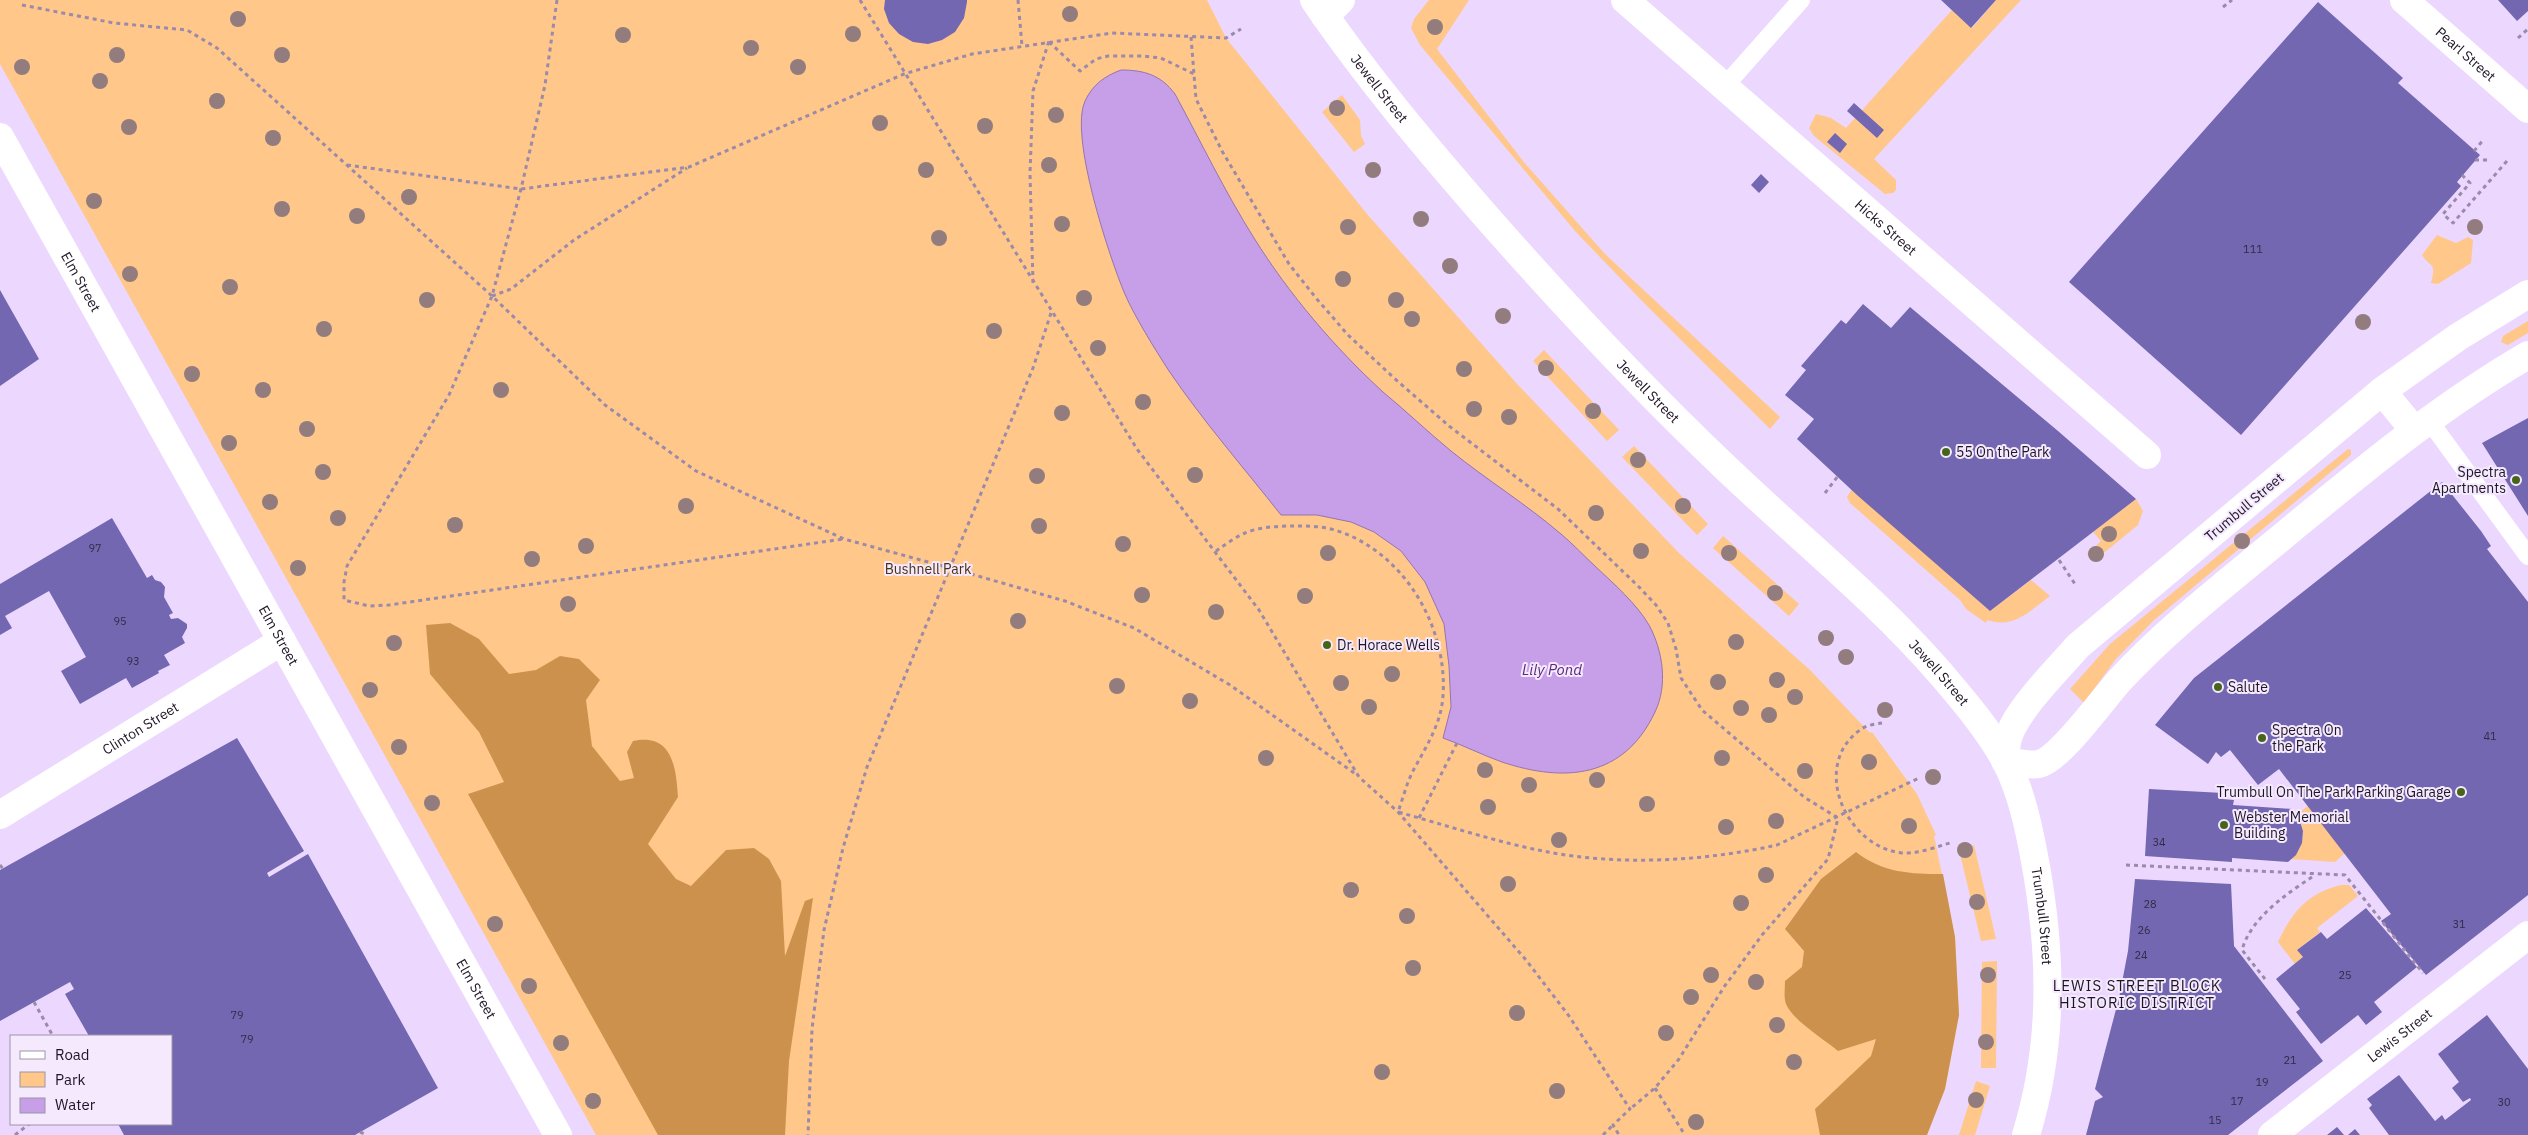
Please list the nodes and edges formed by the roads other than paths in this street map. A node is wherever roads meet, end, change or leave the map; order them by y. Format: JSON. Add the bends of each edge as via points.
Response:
{"nodes":[{"id":1,"x":1624,"y":0,"type":"edge"},
{"id":2,"x":1801,"y":0,"type":"edge"},
{"id":3,"x":2404,"y":0,"type":"edge"},
{"id":4,"x":1327,"y":5,"type":"edge"},
{"id":5,"x":1724,"y":87,"type":"junction"},
{"id":6,"x":2528,"y":109,"type":"edge"},
{"id":7,"x":0,"y":137,"type":"edge"},
{"id":8,"x":2528,"y":294,"type":"edge"},
{"id":9,"x":2528,"y":355,"type":"edge"},
{"id":10,"x":2382,"y":391,"type":"junction"},
{"id":11,"x":2421,"y":425,"type":"junction"},
{"id":12,"x":2147,"y":455,"type":"dead end"},
{"id":13,"x":2528,"y":556,"type":"edge"},
{"id":14,"x":282,"y":641,"type":"junction"},
{"id":15,"x":2006,"y":761,"type":"junction"},
{"id":16,"x":0,"y":815,"type":"edge"},
{"id":17,"x":2528,"y":936,"type":"edge"},
{"id":18,"x":558,"y":1135,"type":"edge"},
{"id":19,"x":2026,"y":1135,"type":"edge"},
{"id":20,"x":2272,"y":1135,"type":"edge"}],
"edges":[{"from":1,"to":5,"type":"main road","name":"Hicks Street"},
{"from":2,"to":5,"type":"lane"},
{"from":3,"to":6,"type":"main road","name":"Pearl Street"},
{"from":4,"to":15,"type":"main road","name":"Jewell Street","via":[[1404,118],[1549,287],[1663,407],[1925,655],[1980,721]]},
{"from":5,"to":12,"type":"main road","name":"Hicks Street"},
{"from":7,"to":14,"type":"main road","name":"Elm Street"},
{"from":8,"to":10,"type":"main road","name":"Trumbull Street","via":[[2451,342]]},
{"from":9,"to":11,"type":"main road","via":[[2459,397]]},
{"from":10,"to":11,"type":"main road"},
{"from":10,"to":15,"type":"main road","name":"Trumbull Street","via":[[2078,646],[2014,724],[2008,737]]},
{"from":11,"to":13,"type":"lane"},
{"from":11,"to":15,"type":"main road","via":[[2182,620],[2131,668],[2048,761],[2037,765]]},
{"from":14,"to":16,"type":"main road","name":"Clinton Street"},
{"from":14,"to":18,"type":"main road","name":"Elm Street"},
{"from":15,"to":19,"type":"main road","name":"Trumbull Street","via":[[2024,809],[2047,937],[2048,1027],[2037,1096]]},
{"from":17,"to":20,"type":"main road","name":"Lewis Street"}]}
